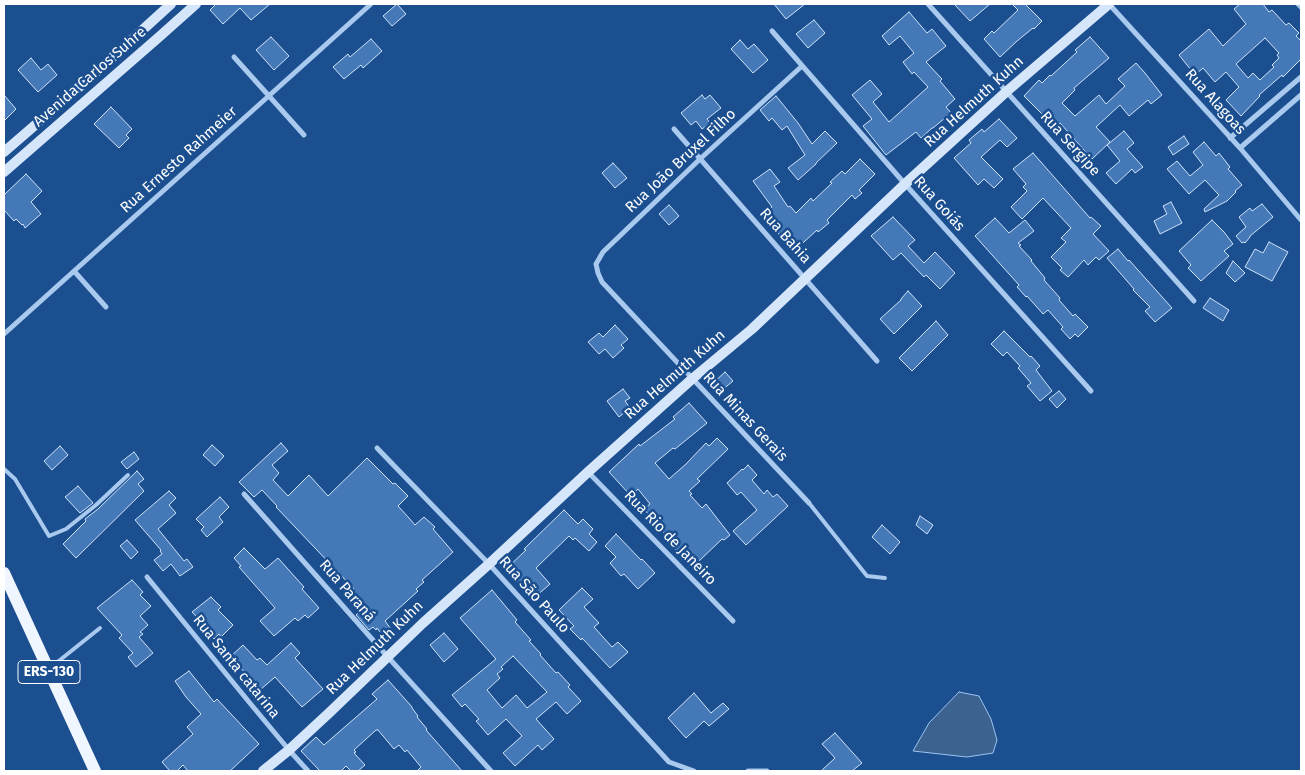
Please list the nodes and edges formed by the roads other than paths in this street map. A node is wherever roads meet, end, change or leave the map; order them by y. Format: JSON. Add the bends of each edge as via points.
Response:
{"nodes":[{"id":1,"x":171,"y":4,"type":"edge"},
{"id":2,"x":371,"y":4,"type":"edge"},
{"id":3,"x":928,"y":4,"type":"edge"},
{"id":4,"x":1109,"y":4,"type":"edge"},
{"id":5,"x":1298,"y":4,"type":"edge"},
{"id":6,"x":193,"y":5,"type":"edge"},
{"id":7,"x":1301,"y":7,"type":"edge"},
{"id":8,"x":772,"y":31,"type":"dead end"},
{"id":9,"x":234,"y":57,"type":"dead end"},
{"id":10,"x":802,"y":66,"type":"junction"},
{"id":11,"x":1301,"y":77,"type":"edge"},
{"id":12,"x":1006,"y":92,"type":"junction"},
{"id":13,"x":1301,"y":95,"type":"edge"},
{"id":14,"x":269,"y":97,"type":"junction"},
{"id":15,"x":674,"y":129,"type":"dead end"},
{"id":16,"x":304,"y":134,"type":"dead end"},
{"id":17,"x":1230,"y":138,"type":"junction"},
{"id":18,"x":1240,"y":148,"type":"junction"},
{"id":19,"x":4,"y":152,"type":"edge"},
{"id":20,"x":700,"y":159,"type":"junction"},
{"id":21,"x":4,"y":172,"type":"edge"},
{"id":22,"x":905,"y":184,"type":"junction"},
{"id":23,"x":1301,"y":220,"type":"edge"},
{"id":24,"x":74,"y":270,"type":"junction"},
{"id":25,"x":806,"y":278,"type":"junction"},
{"id":26,"x":602,"y":282,"type":"joint"},
{"id":27,"x":1194,"y":301,"type":"dead end"},
{"id":28,"x":106,"y":307,"type":"dead end"},
{"id":29,"x":4,"y":334,"type":"edge"},
{"id":30,"x":877,"y":361,"type":"dead end"},
{"id":31,"x":692,"y":379,"type":"junction"},
{"id":32,"x":1091,"y":391,"type":"dead end"},
{"id":33,"x":377,"y":448,"type":"dead end"},
{"id":34,"x":4,"y":469,"type":"edge"},
{"id":35,"x":588,"y":472,"type":"junction"},
{"id":36,"x":128,"y":475,"type":"dead end"},
{"id":37,"x":244,"y":494,"type":"dead end"},
{"id":38,"x":809,"y":503,"type":"joint"},
{"id":39,"x":489,"y":564,"type":"junction"},
{"id":40,"x":4,"y":573,"type":"edge"},
{"id":41,"x":147,"y":577,"type":"dead end"},
{"id":42,"x":885,"y":578,"type":"dead end"},
{"id":43,"x":733,"y":622,"type":"dead end"},
{"id":44,"x":100,"y":628,"type":"dead end"},
{"id":45,"x":387,"y":656,"type":"junction"},
{"id":46,"x":48,"y":669,"type":"junction"},
{"id":47,"x":288,"y":750,"type":"junction"},
{"id":48,"x":94,"y":771,"type":"edge"},
{"id":49,"x":263,"y":771,"type":"edge"},
{"id":50,"x":308,"y":771,"type":"edge"},
{"id":51,"x":492,"y":771,"type":"edge"},
{"id":52,"x":694,"y":771,"type":"edge"},
{"id":53,"x":748,"y":771,"type":"edge"},
{"id":54,"x":767,"y":771,"type":"edge"}],
"edges":[{"from":1,"to":19,"type":"main road","name":"Avenida Carlos Suhre"},
{"from":2,"to":14,"type":"street","name":"Rua Ernesto Rahmeier"},
{"from":3,"to":12,"type":"street","name":"Rua Sergipe"},
{"from":4,"to":12,"type":"main road","name":"Rua Helmuth Kuhn"},
{"from":4,"to":17,"type":"street","name":"Rua Alagoas"},
{"from":5,"to":7,"type":"street"},
{"from":6,"to":21,"type":"main road","name":"Avenida Carlos Suhre"},
{"from":8,"to":10,"type":"street","name":"Rua Goiás"},
{"from":9,"to":14,"type":"street"},
{"from":10,"to":20,"type":"street","name":"Rua João Bruxel Filho"},
{"from":10,"to":22,"type":"street","name":"Rua Goiás"},
{"from":11,"to":17,"type":"street"},
{"from":12,"to":22,"type":"main road","name":"Rua Helmuth Kuhn"},
{"from":12,"to":27,"type":"street","name":"Rua Sergipe"},
{"from":13,"to":18,"type":"street"},
{"from":14,"to":16,"type":"street"},
{"from":14,"to":24,"type":"street","name":"Rua Ernesto Rahmeier"},
{"from":15,"to":20,"type":"street","name":"Rua Bahia"},
{"from":17,"to":18,"type":"street","name":"Rua Alagoas"},
{"from":18,"to":23,"type":"street","name":"Rua Alagoas"},
{"from":20,"to":25,"type":"street","name":"Rua Bahia"},
{"from":20,"to":26,"type":"street","name":"Rua João Bruxel Filho","via":[[603,252],[596,264]]},
{"from":22,"to":25,"type":"main road","name":"Rua Helmuth Kuhn"},
{"from":22,"to":32,"type":"street","name":"Rua Goiás"},
{"from":24,"to":28,"type":"street"},
{"from":24,"to":29,"type":"street","name":"Rua Ernesto Rahmeier"},
{"from":25,"to":30,"type":"street","name":"Rua Bahia"},
{"from":25,"to":31,"type":"main road","name":"Rua Helmuth Kuhn"},
{"from":26,"to":31,"type":"street","name":"Rua Minas Gerais"},
{"from":31,"to":35,"type":"main road","name":"Rua Helmuth Kuhn"},
{"from":31,"to":38,"type":"street","name":"Rua Minas Gerais"},
{"from":33,"to":39,"type":"street","name":"Rua São Paulo"},
{"from":34,"to":36,"type":"lane","via":[[15,479],[49,536],[66,529]]},
{"from":35,"to":39,"type":"main road","name":"Rua Helmuth Kuhn"},
{"from":35,"to":43,"type":"street","name":"Rua Rio de Janeiro"},
{"from":37,"to":45,"type":"street","name":"Rua Paraná"},
{"from":38,"to":42,"type":"lane","via":[[867,576]]},
{"from":39,"to":45,"type":"main road","name":"Rua Helmuth Kuhn"},
{"from":39,"to":52,"type":"street","name":"Rua São Paulo","via":[[669,762]]},
{"from":40,"to":46,"type":"main road","number":"ERS-130"},
{"from":41,"to":47,"type":"street","name":"Rua Santa catarina"},
{"from":44,"to":46,"type":"lane"},
{"from":45,"to":47,"type":"main road","name":"Rua Helmuth Kuhn"},
{"from":45,"to":51,"type":"street","name":"Rua Paraná"},
{"from":46,"to":48,"type":"main road","number":"ERS-130"},
{"from":47,"to":49,"type":"main road","name":"Rua Helmuth Kuhn"},
{"from":47,"to":50,"type":"street","name":"Rua Santa catarina"},
{"from":53,"to":54,"type":"street"}]}
